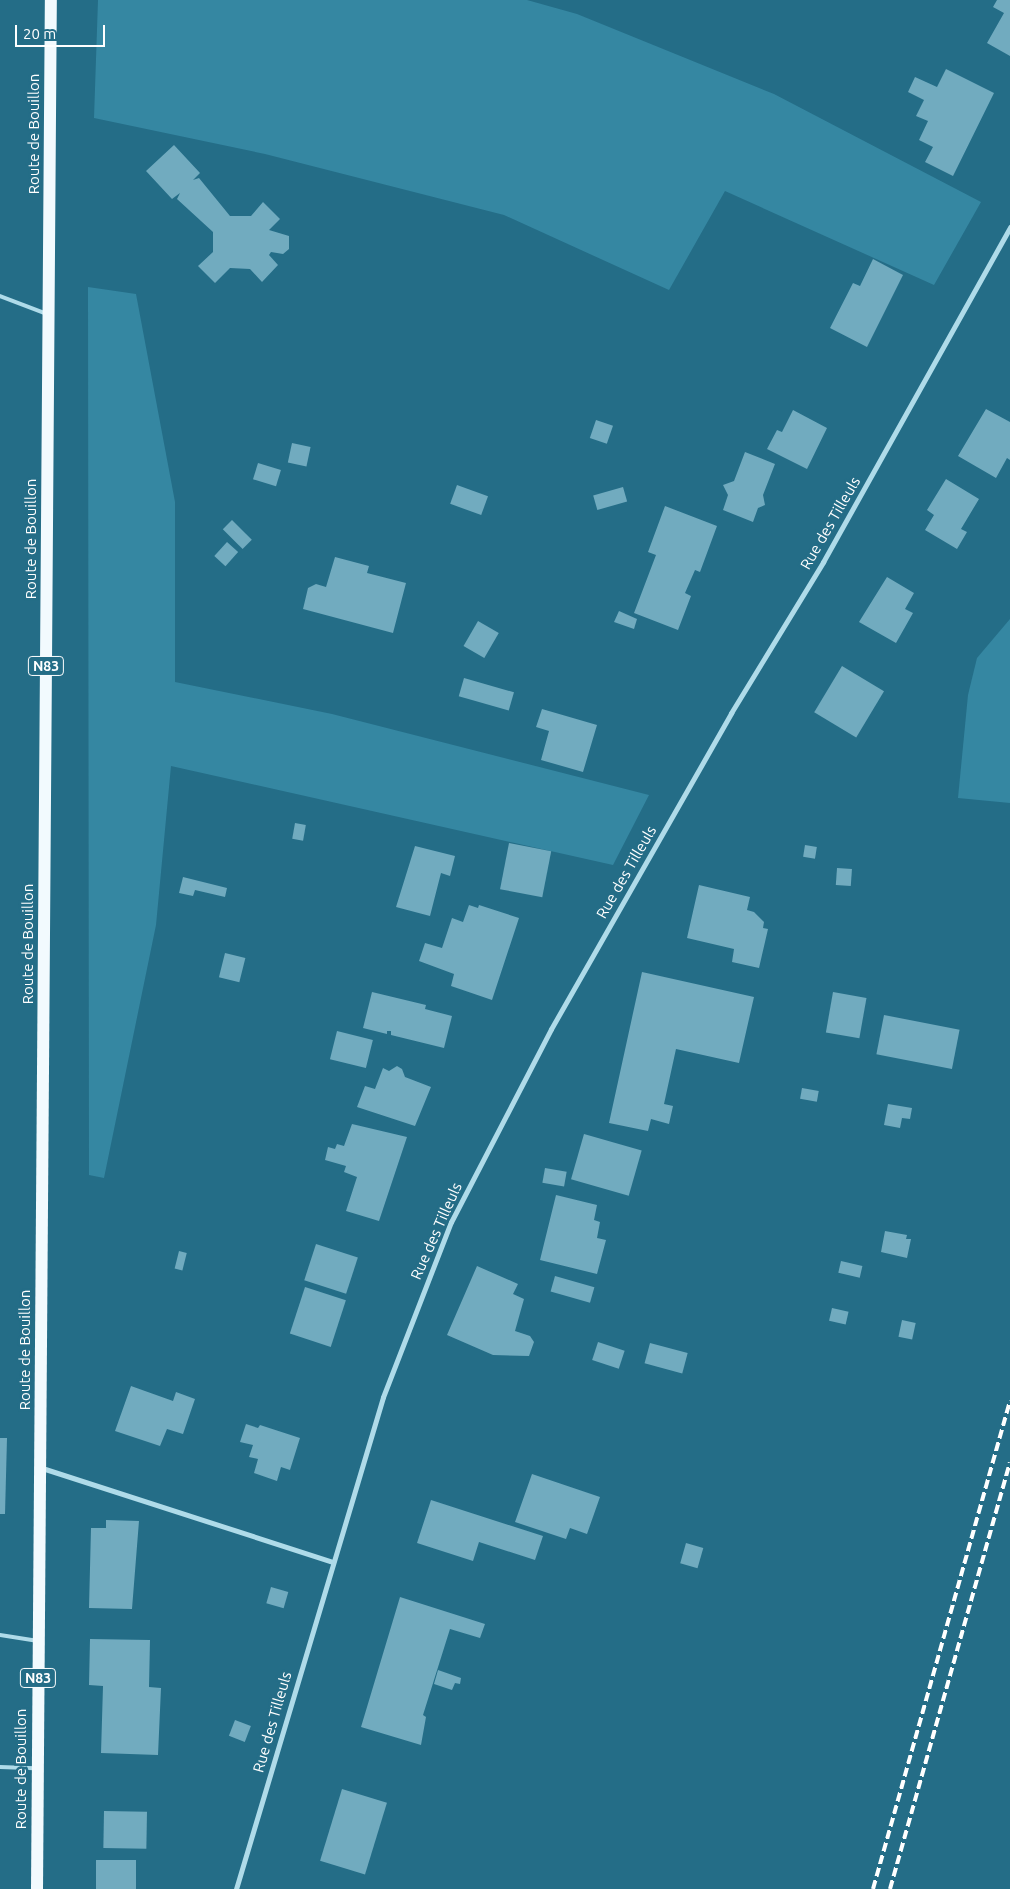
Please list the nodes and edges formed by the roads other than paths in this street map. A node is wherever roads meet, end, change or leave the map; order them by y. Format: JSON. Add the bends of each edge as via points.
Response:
{"nodes":[{"id":1,"x":51,"y":0,"type":"edge"},
{"id":2,"x":1010,"y":227,"type":"edge"},
{"id":3,"x":0,"y":296,"type":"edge"},
{"id":4,"x":49,"y":314,"type":"junction"},
{"id":5,"x":42,"y":1468,"type":"junction"},
{"id":6,"x":332,"y":1562,"type":"junction"},
{"id":7,"x":0,"y":1635,"type":"edge"},
{"id":8,"x":38,"y":1641,"type":"junction"},
{"id":9,"x":0,"y":1767,"type":"edge"},
{"id":10,"x":38,"y":1768,"type":"junction"},
{"id":11,"x":37,"y":1889,"type":"edge"},
{"id":12,"x":236,"y":1889,"type":"edge"}],
"edges":[{"from":1,"to":4,"type":"main road","name":"Route de Bouillon","number":"N83"},
{"from":2,"to":6,"type":"street","name":"Rue des Tilleuls","via":[[823,562],[732,713],[551,1029],[451,1222],[386,1388]]},
{"from":3,"to":4,"type":"lane"},
{"from":4,"to":5,"type":"main road","name":"Route de Bouillon","number":"N83"},
{"from":5,"to":6,"type":"street"},
{"from":5,"to":8,"type":"main road","name":"Route de Bouillon","number":"N83"},
{"from":6,"to":12,"type":"street","name":"Rue des Tilleuls"},
{"from":7,"to":8,"type":"lane"},
{"from":8,"to":10,"type":"main road","name":"Route de Bouillon","number":"N83"},
{"from":9,"to":10,"type":"lane"},
{"from":10,"to":11,"type":"main road","name":"Route de Bouillon","number":"N83"}]}
